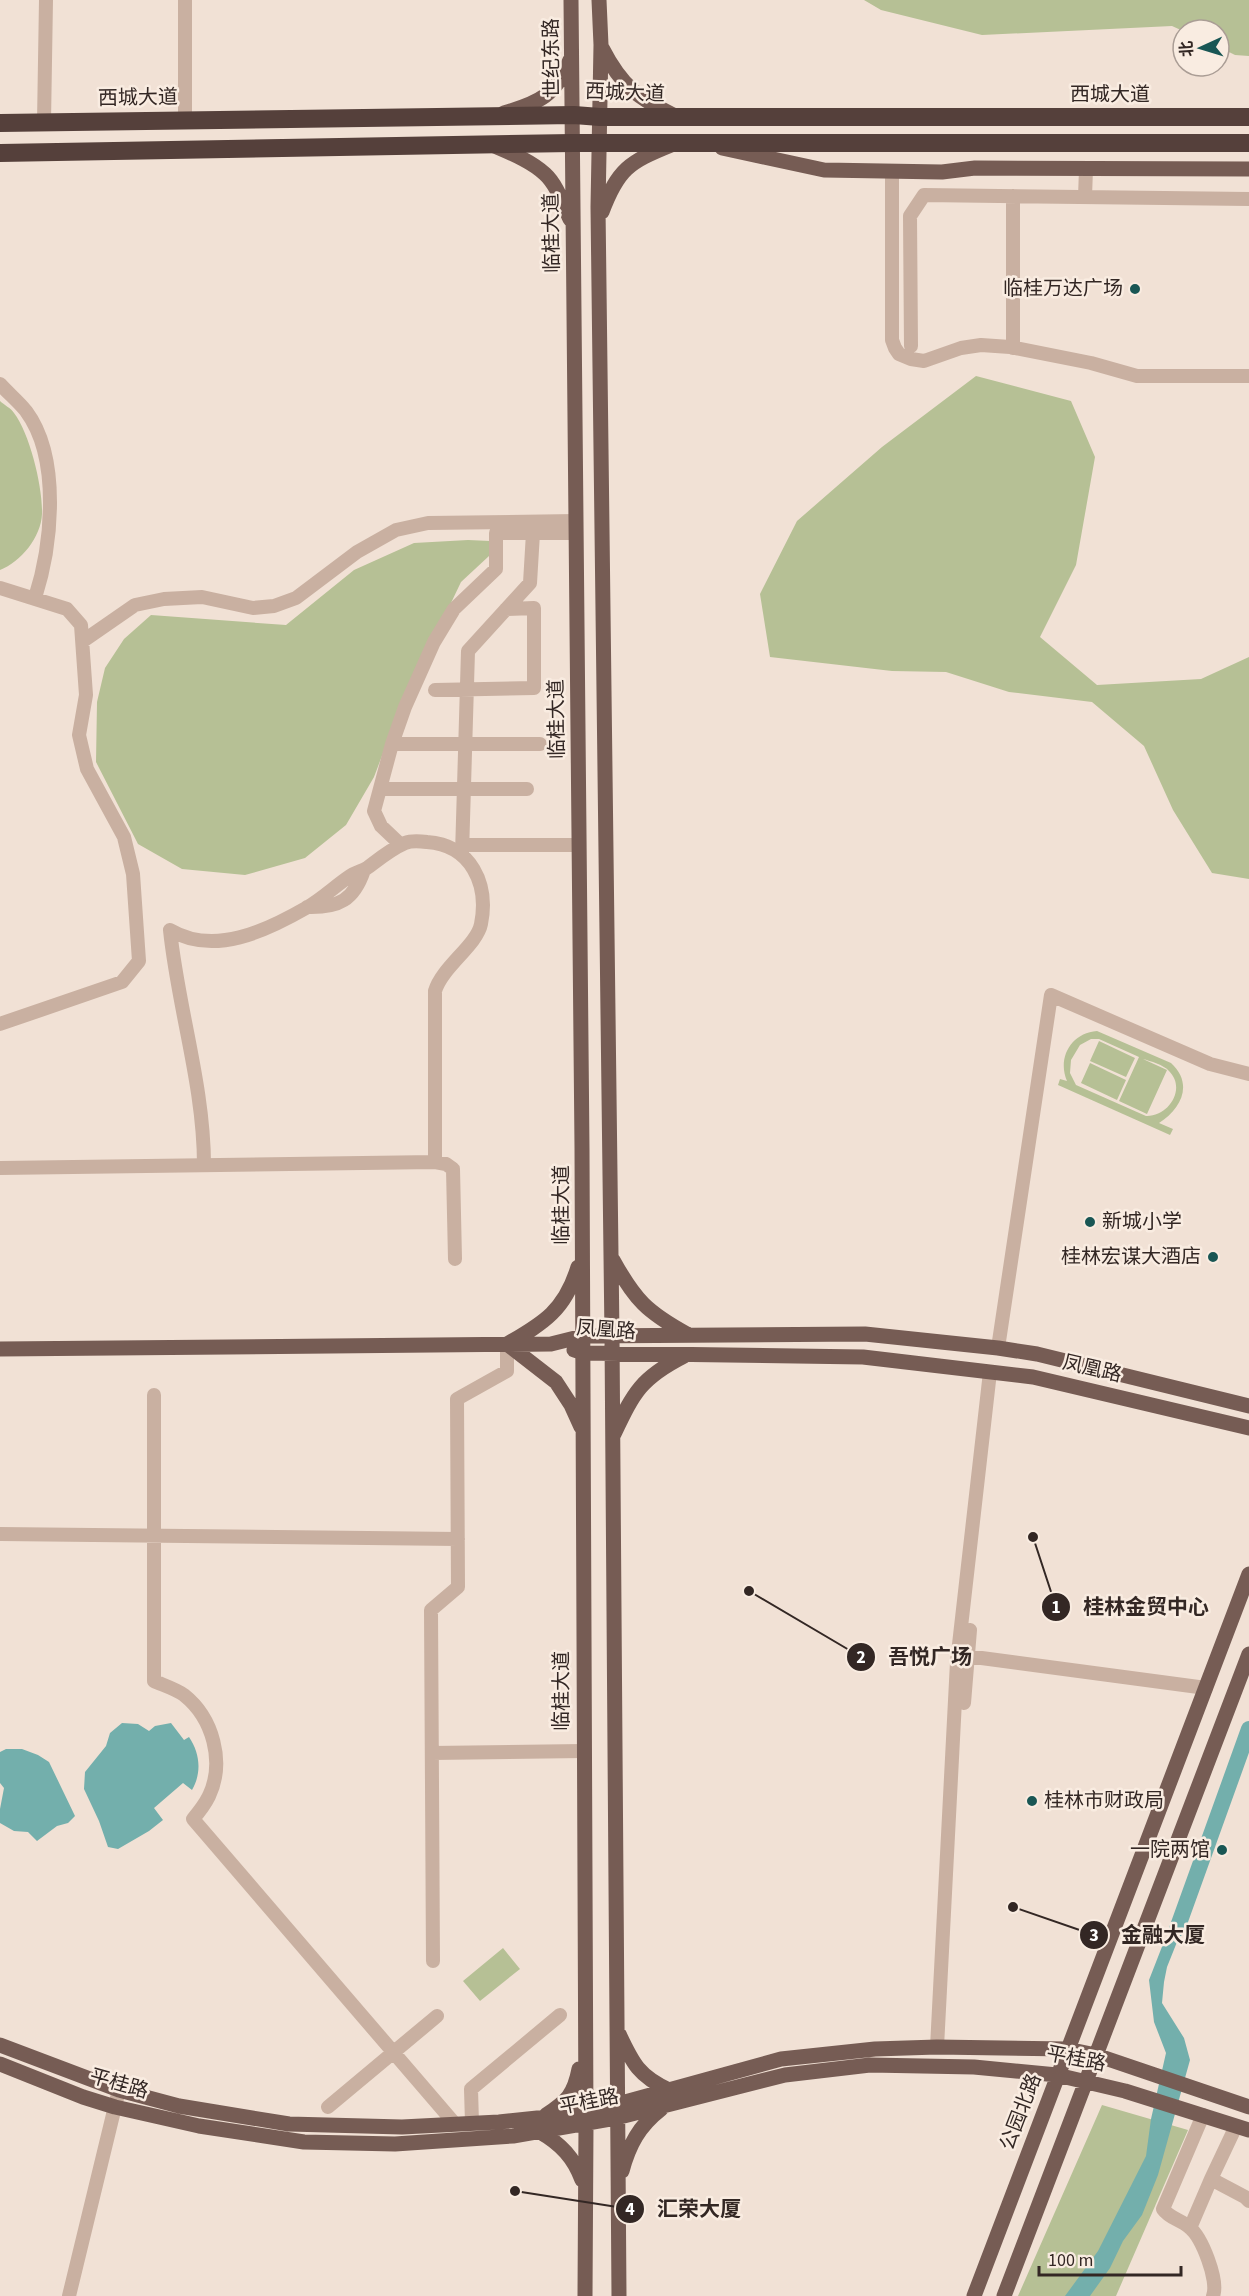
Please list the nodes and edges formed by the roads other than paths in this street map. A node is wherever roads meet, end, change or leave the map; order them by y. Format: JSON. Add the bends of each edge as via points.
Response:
{"nodes":[{"id":1,"x":46,"y":0,"type":"edge"},
{"id":2,"x":185,"y":0,"type":"edge"},
{"id":3,"x":571,"y":0,"type":"edge"},
{"id":4,"x":599,"y":0,"type":"edge"},
{"id":5,"x":601,"y":45,"type":"junction"},
{"id":6,"x":573,"y":55,"type":"junction"},
{"id":7,"x":574,"y":114,"type":"junction"},
{"id":8,"x":494,"y":116,"type":"junction"},
{"id":9,"x":600,"y":117,"type":"junction"},
{"id":10,"x":677,"y":117,"type":"junction"},
{"id":11,"x":1249,"y":117,"type":"edge"},
{"id":12,"x":185,"y":120,"type":"junction"},
{"id":13,"x":44,"y":122,"type":"junction"},
{"id":14,"x":0,"y":123,"type":"edge"},
{"id":15,"x":1249,"y":142,"type":"edge"},
{"id":16,"x":572,"y":143,"type":"junction"},
{"id":17,"x":600,"y":143,"type":"junction"},
{"id":18,"x":676,"y":143,"type":"junction"},
{"id":19,"x":701,"y":143,"type":"junction"},
{"id":20,"x":490,"y":144,"type":"junction"},
{"id":21,"x":0,"y":153,"type":"edge"},
{"id":22,"x":1086,"y":169,"type":"junction"},
{"id":23,"x":1249,"y":169,"type":"edge"},
{"id":24,"x":892,"y":171,"type":"junction"},
{"id":25,"x":924,"y":171,"type":"junction"},
{"id":26,"x":924,"y":195,"type":"junction"},
{"id":27,"x":1013,"y":196,"type":"junction"},
{"id":28,"x":1085,"y":197,"type":"junction"},
{"id":29,"x":1249,"y":199,"type":"edge"},
{"id":30,"x":598,"y":224,"type":"junction"},
{"id":31,"x":573,"y":225,"type":"junction"},
{"id":32,"x":911,"y":346,"type":"dead end"},
{"id":33,"x":1013,"y":348,"type":"junction"},
{"id":34,"x":1249,"y":376,"type":"edge"},
{"id":35,"x":0,"y":384,"type":"edge"},
{"id":36,"x":576,"y":527,"type":"junction"},
{"id":37,"x":533,"y":533,"type":"junction"},
{"id":38,"x":0,"y":588,"type":"edge"},
{"id":39,"x":35,"y":598,"type":"junction"},
{"id":40,"x":506,"y":609,"type":"junction"},
{"id":41,"x":83,"y":640,"type":"junction"},
{"id":42,"x":467,"y":689,"type":"junction"},
{"id":43,"x":435,"y":690,"type":"dead end"},
{"id":44,"x":392,"y":744,"type":"junction"},
{"id":45,"x":540,"y":744,"type":"dead end"},
{"id":46,"x":381,"y":789,"type":"junction"},
{"id":47,"x":527,"y":789,"type":"dead end"},
{"id":48,"x":401,"y":845,"type":"junction"},
{"id":49,"x":579,"y":845,"type":"junction"},
{"id":50,"x":463,"y":850,"type":"junction"},
{"id":51,"x":0,"y":1024,"type":"edge"},
{"id":52,"x":1249,"y":1074,"type":"edge"},
{"id":53,"x":435,"y":1162,"type":"junction"},
{"id":54,"x":204,"y":1165,"type":"junction"},
{"id":55,"x":0,"y":1168,"type":"edge"},
{"id":56,"x":583,"y":1251,"type":"junction"},
{"id":57,"x":611,"y":1255,"type":"junction"},
{"id":58,"x":455,"y":1259,"type":"dead end"},
{"id":59,"x":583,"y":1336,"type":"junction"},
{"id":60,"x":612,"y":1336,"type":"junction"},
{"id":61,"x":690,"y":1336,"type":"junction"},
{"id":62,"x":507,"y":1344,"type":"junction"},
{"id":63,"x":551,"y":1344,"type":"junction"},
{"id":64,"x":998,"y":1348,"type":"junction"},
{"id":65,"x":0,"y":1349,"type":"edge"},
{"id":66,"x":583,"y":1353,"type":"junction"},
{"id":67,"x":612,"y":1353,"type":"junction"},
{"id":68,"x":687,"y":1354,"type":"junction"},
{"id":69,"x":994,"y":1373,"type":"junction"},
{"id":70,"x":154,"y":1395,"type":"dead end"},
{"id":71,"x":1248,"y":1405,"type":"edge"},
{"id":72,"x":1246,"y":1429,"type":"edge"},
{"id":73,"x":583,"y":1433,"type":"junction"},
{"id":74,"x":612,"y":1437,"type":"junction"},
{"id":75,"x":0,"y":1534,"type":"edge"},
{"id":76,"x":155,"y":1536,"type":"junction"},
{"id":77,"x":458,"y":1539,"type":"junction"},
{"id":78,"x":1249,"y":1574,"type":"edge"},
{"id":79,"x":1249,"y":1654,"type":"edge"},
{"id":80,"x":962,"y":1659,"type":"junction"},
{"id":81,"x":1205,"y":1691,"type":"junction"},
{"id":82,"x":583,"y":1751,"type":"junction"},
{"id":83,"x":432,"y":1753,"type":"junction"},
{"id":84,"x":433,"y":1961,"type":"dead end"},
{"id":85,"x":560,"y":2015,"type":"dead end"},
{"id":86,"x":437,"y":2016,"type":"dead end"},
{"id":87,"x":616,"y":2028,"type":"junction"},
{"id":88,"x":585,"y":2039,"type":"junction"},
{"id":89,"x":0,"y":2046,"type":"edge"},
{"id":90,"x":941,"y":2047,"type":"junction"},
{"id":91,"x":1067,"y":2049,"type":"junction"},
{"id":92,"x":393,"y":2052,"type":"junction"},
{"id":93,"x":1096,"y":2055,"type":"junction"},
{"id":94,"x":0,"y":2064,"type":"edge"},
{"id":95,"x":1057,"y":2074,"type":"junction"},
{"id":96,"x":1085,"y":2082,"type":"junction"},
{"id":97,"x":119,"y":2090,"type":"junction"},
{"id":98,"x":669,"y":2090,"type":"junction"},
{"id":99,"x":665,"y":2106,"type":"junction"},
{"id":100,"x":115,"y":2107,"type":"junction"},
{"id":101,"x":328,"y":2107,"type":"dead end"},
{"id":102,"x":1249,"y":2107,"type":"edge"},
{"id":103,"x":617,"y":2112,"type":"junction"},
{"id":104,"x":1195,"y":2113,"type":"junction"},
{"id":105,"x":585,"y":2119,"type":"junction"},
{"id":106,"x":472,"y":2123,"type":"junction"},
{"id":107,"x":455,"y":2124,"type":"junction"},
{"id":108,"x":541,"y":2125,"type":"junction"},
{"id":109,"x":1242,"y":2128,"type":"edge"},
{"id":110,"x":1211,"y":2179,"type":"junction"},
{"id":111,"x":617,"y":2185,"type":"junction"},
{"id":112,"x":585,"y":2192,"type":"junction"},
{"id":113,"x":1249,"y":2201,"type":"edge"},
{"id":114,"x":1190,"y":2228,"type":"junction"},
{"id":115,"x":69,"y":2296,"type":"edge"},
{"id":116,"x":585,"y":2296,"type":"edge"},
{"id":117,"x":619,"y":2296,"type":"edge"},
{"id":118,"x":974,"y":2296,"type":"edge"},
{"id":119,"x":1004,"y":2296,"type":"edge"},
{"id":120,"x":1213,"y":2296,"type":"edge"}],
"edges":[{"from":1,"to":13,"type":"street"},
{"from":2,"to":12,"type":"street"},
{"from":3,"to":6,"type":"main road","name":"世纪东路"},
{"from":4,"to":5,"type":"main road"},
{"from":5,"to":9,"type":"main road"},
{"from":5,"to":10,"type":"main road","via":[[627,86]]},
{"from":6,"to":7,"type":"main road","name":"世纪东路"},
{"from":6,"to":8,"type":"main road","via":[[548,96]]},
{"from":7,"to":8,"type":"highway","name":"西城大道"},
{"from":7,"to":9,"type":"highway","name":"西城大道"},
{"from":7,"to":16,"type":"main road","name":"临桂大道"},
{"from":8,"to":12,"type":"highway","name":"西城大道"},
{"from":9,"to":10,"type":"highway","name":"西城大道"},
{"from":9,"to":17,"type":"main road"},
{"from":10,"to":11,"type":"highway","name":"西城大道"},
{"from":12,"to":13,"type":"highway","name":"西城大道"},
{"from":13,"to":14,"type":"highway","name":"西城大道"},
{"from":15,"to":19,"type":"highway"},
{"from":16,"to":17,"type":"highway"},
{"from":16,"to":20,"type":"highway"},
{"from":16,"to":31,"type":"main road","name":"临桂大道"},
{"from":17,"to":18,"type":"highway"},
{"from":17,"to":30,"type":"main road"},
{"from":18,"to":19,"type":"highway"},
{"from":18,"to":30,"type":"main road","via":[[632,162],[615,180]]},
{"from":19,"to":24,"type":"main road","via":[[825,170]]},
{"from":20,"to":21,"type":"highway"},
{"from":20,"to":31,"type":"main road","via":[[544,174],[559,194]]},
{"from":22,"to":23,"type":"main road"},
{"from":22,"to":25,"type":"main road"},
{"from":22,"to":28,"type":"street"},
{"from":24,"to":25,"type":"main road"},
{"from":24,"to":33,"type":"street","via":[[895,348],[905,357],[925,361],[974,346]]},
{"from":25,"to":26,"type":"street"},
{"from":26,"to":27,"type":"street"},
{"from":26,"to":32,"type":"street","via":[[910,216]]},
{"from":27,"to":28,"type":"street"},
{"from":27,"to":33,"type":"street"},
{"from":28,"to":29,"type":"street"},
{"from":30,"to":57,"type":"main road"},
{"from":31,"to":36,"type":"main road","name":"临桂大道"},
{"from":33,"to":34,"type":"street","via":[[1137,376]]},
{"from":35,"to":39,"type":"street","via":[[26,411],[43,444],[48,471],[51,502],[44,571]]},
{"from":36,"to":37,"type":"street"},
{"from":36,"to":41,"type":"street","via":[[428,523],[396,530],[357,552],[296,598],[274,606],[253,608],[202,597],[164,599],[135,605]]},
{"from":36,"to":49,"type":"main road","name":"临桂大道"},
{"from":37,"to":40,"type":"street","via":[[530,583]]},
{"from":37,"to":44,"type":"street","via":[[496,533],[496,569],[448,617],[405,707]]},
{"from":38,"to":39,"type":"street"},
{"from":39,"to":41,"type":"street","via":[[67,609],[81,625]]},
{"from":40,"to":42,"type":"street","via":[[468,651]]},
{"from":40,"to":42,"type":"street","via":[[534,608],[534,688]]},
{"from":41,"to":51,"type":"street","via":[[86,694],[79,735],[87,768],[124,837],[133,874],[139,961],[122,982]]},
{"from":42,"to":43,"type":"street"},
{"from":42,"to":50,"type":"street"},
{"from":44,"to":45,"type":"street"},
{"from":44,"to":46,"type":"street"},
{"from":46,"to":47,"type":"street"},
{"from":46,"to":48,"type":"street","via":[[374,811],[376,818]]},
{"from":48,"to":50,"type":"street","via":[[417,841]]},
{"from":48,"to":54,"type":"street","via":[[364,870],[358,887],[335,904],[307,907],[233,940],[194,940],[170,930],[204,1139]]},
{"from":49,"to":50,"type":"street"},
{"from":49,"to":56,"type":"main road","name":"临桂大道"},
{"from":50,"to":53,"type":"street","via":[[481,890],[482,921],[481,928],[441,976],[435,991]]},
{"from":52,"to":64,"type":"street","via":[[1210,1064],[1052,995]]},
{"from":53,"to":54,"type":"street"},
{"from":53,"to":58,"type":"street","via":[[453,1170]]},
{"from":54,"to":55,"type":"street"},
{"from":56,"to":59,"type":"main road","name":"临桂大道"},
{"from":56,"to":62,"type":"main road","via":[[565,1301]]},
{"from":57,"to":60,"type":"main road"},
{"from":57,"to":61,"type":"main road","via":[[641,1304]]},
{"from":59,"to":60,"type":"main road","name":"凤凰路"},
{"from":59,"to":63,"type":"main road","name":"凤凰路"},
{"from":59,"to":66,"type":"main road","name":"临桂大道"},
{"from":60,"to":61,"type":"main road","name":"凤凰路"},
{"from":60,"to":67,"type":"main road"},
{"from":61,"to":64,"type":"main road","name":"凤凰路","via":[[865,1334]]},
{"from":62,"to":63,"type":"main road"},
{"from":62,"to":65,"type":"main road"},
{"from":62,"to":73,"type":"main road","via":[[555,1382]]},
{"from":62,"to":77,"type":"street","via":[[507,1371],[457,1399]]},
{"from":63,"to":66,"type":"main road","name":"凤凰路"},
{"from":64,"to":71,"type":"main road","name":"凤凰路"},
{"from":66,"to":67,"type":"main road","name":"凤凰路"},
{"from":66,"to":73,"type":"main road","name":"临桂大道"},
{"from":67,"to":68,"type":"main road","name":"凤凰路"},
{"from":67,"to":74,"type":"main road"},
{"from":68,"to":69,"type":"main road","name":"凤凰路","via":[[864,1357]]},
{"from":68,"to":74,"type":"main road","via":[[648,1378],[631,1400]]},
{"from":69,"to":72,"type":"main road","name":"凤凰路","via":[[1033,1377]]},
{"from":69,"to":80,"type":"street"},
{"from":70,"to":76,"type":"street"},
{"from":73,"to":82,"type":"main road","name":"临桂大道"},
{"from":74,"to":87,"type":"main road"},
{"from":75,"to":76,"type":"street"},
{"from":76,"to":77,"type":"street"},
{"from":76,"to":92,"type":"street","via":[[154,1682],[182,1694],[192,1703],[212,1734],[216,1753],[217,1770],[209,1798],[193,1819]]},
{"from":77,"to":83,"type":"street","via":[[458,1587],[431,1610]]},
{"from":78,"to":81,"type":"main road","name":"公园北路"},
{"from":79,"to":93,"type":"main road"},
{"from":80,"to":81,"type":"street"},
{"from":80,"to":90,"type":"street"},
{"from":81,"to":91,"type":"main road","name":"公园北路"},
{"from":82,"to":83,"type":"street"},
{"from":82,"to":88,"type":"main road","name":"临桂大道"},
{"from":83,"to":84,"type":"street"},
{"from":85,"to":106,"type":"street","via":[[471,2089]]},
{"from":86,"to":92,"type":"street"},
{"from":87,"to":98,"type":"main road","via":[[638,2069],[651,2082]]},
{"from":87,"to":103,"type":"main road"},
{"from":88,"to":105,"type":"main road","name":"临桂大道"},
{"from":88,"to":108,"type":"main road","via":[[570,2096]]},
{"from":89,"to":97,"type":"main road","name":"平桂路"},
{"from":90,"to":91,"type":"main road","name":"平桂路"},
{"from":90,"to":98,"type":"main road","name":"平桂路","via":[[781,2059]]},
{"from":91,"to":93,"type":"main road","name":"平桂路"},
{"from":91,"to":95,"type":"main road","name":"公园北路"},
{"from":92,"to":101,"type":"street"},
{"from":92,"to":107,"type":"street"},
{"from":93,"to":96,"type":"main road"},
{"from":93,"to":102,"type":"main road","name":"平桂路"},
{"from":94,"to":100,"type":"main road","name":"平桂路"},
{"from":95,"to":96,"type":"main road","name":"平桂路"},
{"from":95,"to":99,"type":"main road","name":"平桂路","via":[[974,2067],[870,2065],[785,2075]]},
{"from":95,"to":118,"type":"main road","name":"公园北路"},
{"from":96,"to":104,"type":"main road","name":"平桂路"},
{"from":96,"to":119,"type":"main road"},
{"from":97,"to":100,"type":"street"},
{"from":97,"to":107,"type":"main road","name":"平桂路","via":[[180,2106],[289,2124]]},
{"from":98,"to":103,"type":"main road","name":"平桂路"},
{"from":99,"to":103,"type":"main road","name":"平桂路"},
{"from":99,"to":111,"type":"main road","via":[[638,2131]]},
{"from":100,"to":108,"type":"main road","name":"平桂路","via":[[199,2126],[304,2142],[394,2144],[513,2136]]},
{"from":100,"to":115,"type":"street"},
{"from":103,"to":105,"type":"main road","name":"平桂路"},
{"from":103,"to":111,"type":"main road"},
{"from":104,"to":109,"type":"main road","name":"平桂路"},
{"from":104,"to":114,"type":"street","via":[[1163,2208],[1166,2214]]},
{"from":105,"to":108,"type":"main road","name":"平桂路"},
{"from":105,"to":112,"type":"main road","name":"临桂大道"},
{"from":106,"to":107,"type":"main road","name":"平桂路"},
{"from":106,"to":108,"type":"main road","name":"平桂路"},
{"from":108,"to":112,"type":"main road","via":[[575,2163]]},
{"from":109,"to":110,"type":"street"},
{"from":110,"to":113,"type":"street"},
{"from":110,"to":114,"type":"street"},
{"from":111,"to":117,"type":"main road"},
{"from":112,"to":116,"type":"main road","name":"临桂大道"},
{"from":114,"to":120,"type":"street","via":[[1199,2237],[1210,2266],[1216,2289]]}]}
